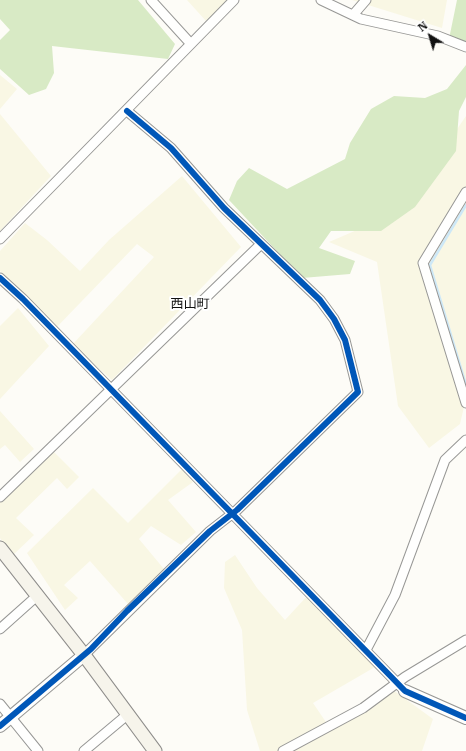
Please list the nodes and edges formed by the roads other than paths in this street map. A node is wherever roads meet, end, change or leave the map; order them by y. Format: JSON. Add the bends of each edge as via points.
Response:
{"nodes":[{"id":1,"x":151,"y":0,"type":"edge"},
{"id":2,"x":234,"y":0,"type":"edge"},
{"id":3,"x":321,"y":0,"type":"edge"},
{"id":4,"x":366,"y":0,"type":"edge"},
{"id":5,"x":353,"y":15,"type":"junction"},
{"id":6,"x":191,"y":44,"type":"junction"},
{"id":7,"x":466,"y":47,"type":"edge"},
{"id":8,"x":127,"y":111,"type":"junction"},
{"id":9,"x":466,"y":192,"type":"edge"},
{"id":10,"x":0,"y":239,"type":"edge"},
{"id":11,"x":260,"y":244,"type":"junction"},
{"id":12,"x":0,"y":278,"type":"edge"},
{"id":13,"x":112,"y":390,"type":"junction"},
{"id":14,"x":466,"y":403,"type":"edge"},
{"id":15,"x":466,"y":440,"type":"edge"},
{"id":16,"x":0,"y":497,"type":"edge"},
{"id":17,"x":232,"y":514,"type":"junction"},
{"id":18,"x":0,"y":548,"type":"edge"},
{"id":19,"x":38,"y":595,"type":"junction"},
{"id":20,"x":0,"y":628,"type":"edge"},
{"id":21,"x":466,"y":640,"type":"edge"},
{"id":22,"x":366,"y":650,"type":"junction"},
{"id":23,"x":84,"y":655,"type":"junction"},
{"id":24,"x":401,"y":687,"type":"junction"},
{"id":25,"x":0,"y":704,"type":"edge"},
{"id":26,"x":127,"y":715,"type":"junction"},
{"id":27,"x":10,"y":717,"type":"junction"},
{"id":28,"x":466,"y":718,"type":"edge"},
{"id":29,"x":0,"y":726,"type":"edge"},
{"id":30,"x":38,"y":751,"type":"edge"},
{"id":31,"x":84,"y":751,"type":"edge"},
{"id":32,"x":155,"y":751,"type":"edge"},
{"id":33,"x":283,"y":751,"type":"edge"}],
"edges":[{"from":1,"to":6,"type":"street"},
{"from":2,"to":6,"type":"street"},
{"from":3,"to":5,"type":"street"},
{"from":4,"to":5,"type":"street"},
{"from":5,"to":7,"type":"street","via":[[438,36]]},
{"from":6,"to":8,"type":"street"},
{"from":8,"to":10,"type":"street"},
{"from":8,"to":11,"type":"street","via":[[171,148]]},
{"from":9,"to":14,"type":"street","via":[[423,263]]},
{"from":11,"to":13,"type":"street"},
{"from":11,"to":17,"type":"street","via":[[320,300],[334,319],[345,340],[358,392]]},
{"from":12,"to":13,"type":"street"},
{"from":13,"to":16,"type":"street"},
{"from":13,"to":17,"type":"street"},
{"from":15,"to":22,"type":"street","via":[[445,460],[395,595]]},
{"from":17,"to":22,"type":"street"},
{"from":17,"to":23,"type":"street","via":[[210,531]]},
{"from":18,"to":19,"type":"main road"},
{"from":19,"to":20,"type":"street"},
{"from":19,"to":23,"type":"main road"},
{"from":21,"to":24,"type":"street"},
{"from":22,"to":24,"type":"street"},
{"from":23,"to":26,"type":"main road"},
{"from":23,"to":27,"type":"street"},
{"from":24,"to":28,"type":"street"},
{"from":24,"to":33,"type":"street"},
{"from":25,"to":27,"type":"street"},
{"from":26,"to":31,"type":"street"},
{"from":26,"to":32,"type":"main road"},
{"from":27,"to":29,"type":"street"},
{"from":27,"to":30,"type":"street"}]}
